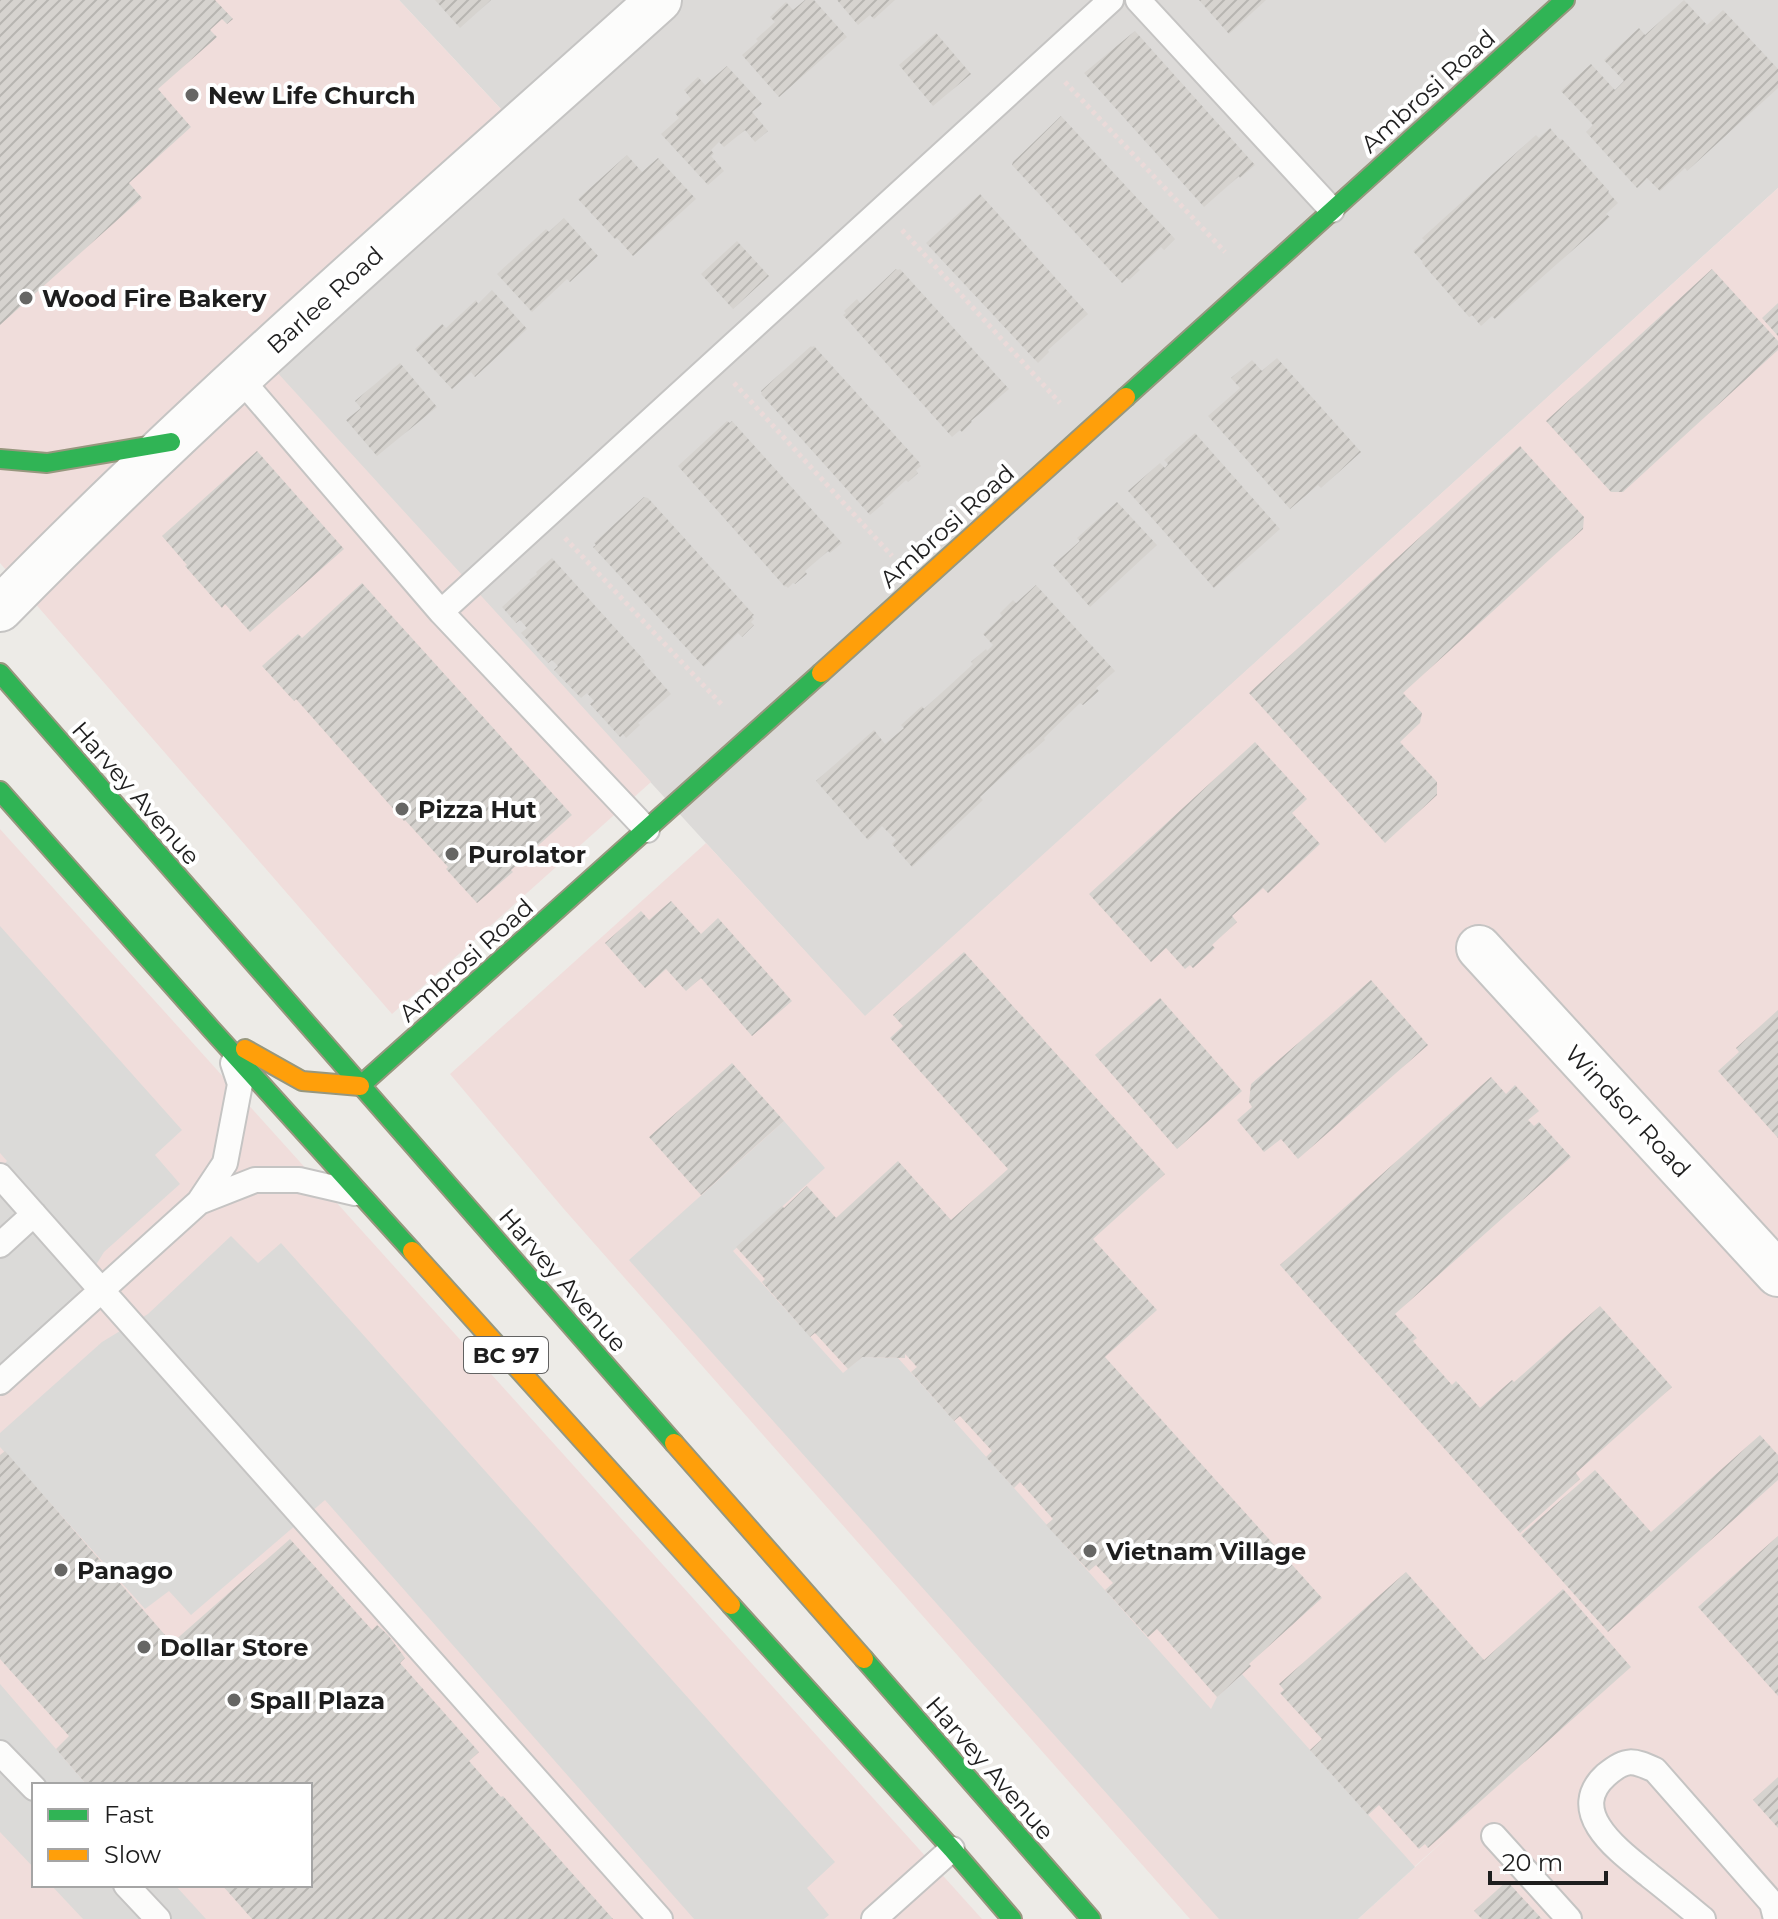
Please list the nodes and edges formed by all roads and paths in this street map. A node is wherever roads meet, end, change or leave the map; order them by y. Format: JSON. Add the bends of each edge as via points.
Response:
{"nodes":[{"id":1,"x":659,"y":0,"type":"edge"},
{"id":2,"x":1111,"y":0,"type":"edge"},
{"id":3,"x":1138,"y":0,"type":"edge"},
{"id":4,"x":1565,"y":0,"type":"edge"},
{"id":5,"x":1045,"y":61,"type":"junction"},
{"id":6,"x":882,"y":209,"type":"junction"},
{"id":7,"x":1332,"y":210,"type":"junction"},
{"id":8,"x":1253,"y":282,"type":"junction"},
{"id":9,"x":715,"y":362,"type":"junction"},
{"id":10,"x":239,"y":377,"type":"junction"},
{"id":11,"x":1086,"y":432,"type":"junction"},
{"id":12,"x":171,"y":442,"type":"junction"},
{"id":13,"x":0,"y":459,"type":"edge"},
{"id":14,"x":546,"y":517,"type":"junction"},
{"id":15,"x":918,"y":584,"type":"junction"},
{"id":16,"x":0,"y":609,"type":"edge"},
{"id":17,"x":441,"y":612,"type":"junction"},
{"id":18,"x":0,"y":673,"type":"edge"},
{"id":19,"x":751,"y":736,"type":"junction"},
{"id":20,"x":0,"y":791,"type":"edge"},
{"id":21,"x":647,"y":830,"type":"junction"},
{"id":22,"x":1479,"y":948,"type":"dead end"},
{"id":23,"x":220,"y":1038,"type":"junction"},
{"id":24,"x":360,"y":1086,"type":"junction"},
{"id":25,"x":0,"y":1176,"type":"edge"},
{"id":26,"x":361,"y":1195,"type":"junction"},
{"id":27,"x":199,"y":1202,"type":"junction"},
{"id":28,"x":34,"y":1214,"type":"junction"},
{"id":29,"x":0,"y":1245,"type":"edge"},
{"id":30,"x":1776,"y":1267,"type":"edge"},
{"id":31,"x":101,"y":1291,"type":"junction"},
{"id":32,"x":0,"y":1382,"type":"edge"},
{"id":33,"x":0,"y":1753,"type":"edge"},
{"id":34,"x":32,"y":1786,"type":"edge"},
{"id":35,"x":1494,"y":1836,"type":"dead end"},
{"id":36,"x":952,"y":1849,"type":"junction"},
{"id":37,"x":128,"y":1887,"type":"edge"},
{"id":38,"x":158,"y":1919,"type":"edge"},
{"id":39,"x":660,"y":1919,"type":"edge"},
{"id":40,"x":874,"y":1919,"type":"edge"},
{"id":41,"x":1012,"y":1919,"type":"edge"},
{"id":42,"x":1091,"y":1919,"type":"edge"},
{"id":43,"x":1569,"y":1919,"type":"edge"},
{"id":44,"x":1703,"y":1919,"type":"edge"},
{"id":45,"x":1776,"y":1919,"type":"edge"}],
"edges":[{"from":1,"to":10,"type":"street","name":"Barlee Road"},
{"from":2,"to":5,"type":"lane"},
{"from":3,"to":7,"type":"lane"},
{"from":4,"to":7,"type":"main road","name":"Ambrosi Road"},
{"from":5,"to":6,"type":"lane"},
{"from":5,"to":8,"type":"path"},
{"from":6,"to":9,"type":"lane"},
{"from":6,"to":11,"type":"path"},
{"from":7,"to":8,"type":"main road","name":"Ambrosi Road"},
{"from":8,"to":11,"type":"main road","name":"Ambrosi Road"},
{"from":9,"to":14,"type":"lane"},
{"from":9,"to":15,"type":"path"},
{"from":10,"to":12,"type":"street","name":"Barlee Road"},
{"from":10,"to":17,"type":"lane"},
{"from":11,"to":15,"type":"main road","name":"Ambrosi Road"},
{"from":12,"to":13,"type":"main road","via":[[47,463]]},
{"from":12,"to":16,"type":"street","name":"Barlee Road"},
{"from":14,"to":17,"type":"lane"},
{"from":14,"to":19,"type":"path"},
{"from":15,"to":19,"type":"main road","name":"Ambrosi Road"},
{"from":17,"to":21,"type":"lane"},
{"from":18,"to":24,"type":"main road","name":"Harvey Avenue","number":"BC 97"},
{"from":19,"to":21,"type":"main road","name":"Ambrosi Road"},
{"from":20,"to":23,"type":"main road","number":"BC 97"},
{"from":21,"to":24,"type":"main road","name":"Ambrosi Road"},
{"from":22,"to":30,"type":"street","name":"Windsor Road"},
{"from":23,"to":24,"type":"main road","via":[[302,1081]]},
{"from":23,"to":26,"type":"main road","number":"BC 97"},
{"from":23,"to":27,"type":"lane","via":[[240,1084],[225,1163]]},
{"from":24,"to":42,"type":"main road","name":"Harvey Avenue","number":"BC 97"},
{"from":25,"to":28,"type":"lane"},
{"from":26,"to":27,"type":"lane","via":[[299,1180],[255,1180]]},
{"from":26,"to":36,"type":"main road","number":"BC 97"},
{"from":27,"to":31,"type":"lane"},
{"from":28,"to":29,"type":"lane"},
{"from":28,"to":31,"type":"lane"},
{"from":31,"to":32,"type":"lane"},
{"from":31,"to":39,"type":"lane"},
{"from":33,"to":34,"type":"lane"},
{"from":35,"to":43,"type":"lane"},
{"from":36,"to":40,"type":"lane"},
{"from":36,"to":41,"type":"main road","number":"BC 97"},
{"from":37,"to":38,"type":"lane"},
{"from":44,"to":45,"type":"lane","via":[[1613,1846],[1597,1825],[1591,1804],[1595,1785],[1618,1764],[1635,1761],[1655,1770],[1772,1903]]}]}
